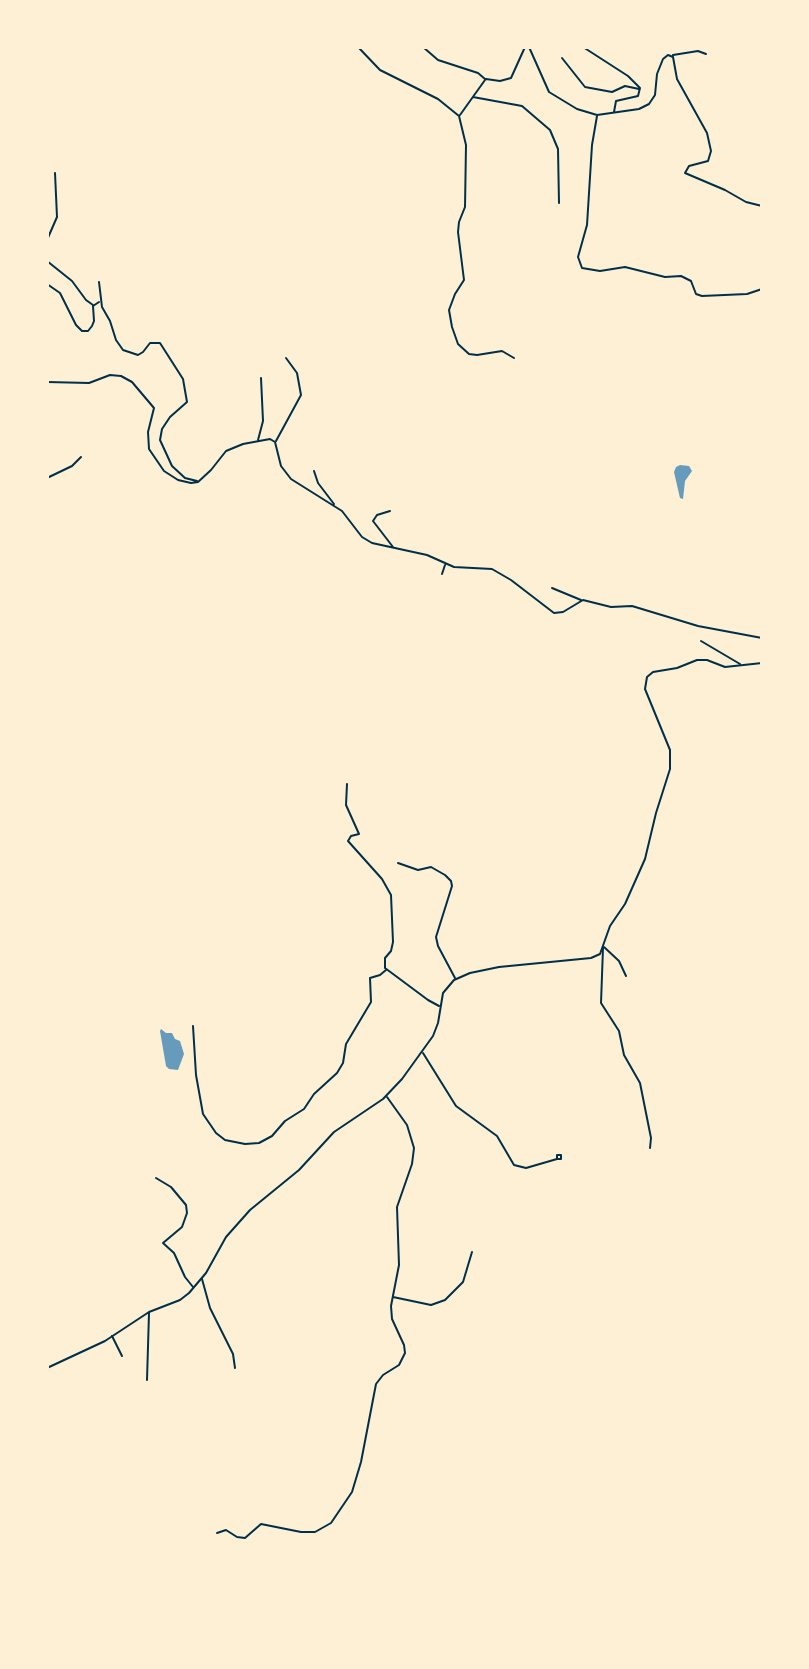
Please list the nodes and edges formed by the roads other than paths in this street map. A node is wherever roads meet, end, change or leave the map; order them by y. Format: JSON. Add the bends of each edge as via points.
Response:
{"nodes":[{"id":1,"x":423,"y":47,"type":"edge"},
{"id":2,"x":524,"y":47,"type":"edge"},
{"id":3,"x":529,"y":47,"type":"edge"},
{"id":4,"x":583,"y":47,"type":"edge"},
{"id":5,"x":359,"y":48,"type":"edge"},
{"id":6,"x":706,"y":54,"type":"dead end"},
{"id":7,"x":669,"y":55,"type":"junction"},
{"id":8,"x":562,"y":58,"type":"dead end"},
{"id":9,"x":485,"y":79,"type":"junction"},
{"id":10,"x":640,"y":89,"type":"junction"},
{"id":11,"x":473,"y":97,"type":"junction"},
{"id":12,"x":614,"y":113,"type":"junction"},
{"id":13,"x":597,"y":115,"type":"junction"},
{"id":14,"x":459,"y":116,"type":"junction"},
{"id":15,"x":55,"y":173,"type":"dead end"},
{"id":16,"x":559,"y":203,"type":"dead end"},
{"id":17,"x":762,"y":206,"type":"edge"},
{"id":18,"x":47,"y":240,"type":"edge"},
{"id":19,"x":47,"y":261,"type":"edge"},
{"id":20,"x":99,"y":282,"type":"dead end"},
{"id":21,"x":47,"y":284,"type":"edge"},
{"id":22,"x":762,"y":289,"type":"edge"},
{"id":23,"x":100,"y":301,"type":"junction"},
{"id":24,"x":93,"y":305,"type":"junction"},
{"id":25,"x":286,"y":358,"type":"dead end"},
{"id":26,"x":514,"y":358,"type":"dead end"},
{"id":27,"x":261,"y":378,"type":"dead end"},
{"id":28,"x":47,"y":382,"type":"edge"},
{"id":29,"x":257,"y":441,"type":"junction"},
{"id":30,"x":275,"y":442,"type":"junction"},
{"id":31,"x":81,"y":457,"type":"dead end"},
{"id":32,"x":314,"y":471,"type":"dead end"},
{"id":33,"x":47,"y":478,"type":"edge"},
{"id":34,"x":198,"y":482,"type":"junction"},
{"id":35,"x":335,"y":505,"type":"junction"},
{"id":36,"x":390,"y":511,"type":"dead end"},
{"id":37,"x":393,"y":548,"type":"junction"},
{"id":38,"x":446,"y":564,"type":"junction"},
{"id":39,"x":442,"y":573,"type":"dead end"},
{"id":40,"x":552,"y":588,"type":"dead end"},
{"id":41,"x":582,"y":601,"type":"junction"},
{"id":42,"x":762,"y":638,"type":"edge"},
{"id":43,"x":701,"y":641,"type":"dead end"},
{"id":44,"x":762,"y":663,"type":"edge"},
{"id":45,"x":741,"y":665,"type":"junction"},
{"id":46,"x":347,"y":784,"type":"dead end"},
{"id":47,"x":398,"y":863,"type":"dead end"},
{"id":48,"x":603,"y":947,"type":"junction"},
{"id":49,"x":386,"y":970,"type":"junction"},
{"id":50,"x":626,"y":976,"type":"dead end"},
{"id":51,"x":455,"y":979,"type":"junction"},
{"id":52,"x":440,"y":1006,"type":"junction"},
{"id":53,"x":193,"y":1026,"type":"dead end"},
{"id":54,"x":423,"y":1053,"type":"junction"},
{"id":55,"x":386,"y":1096,"type":"junction"},
{"id":56,"x":650,"y":1148,"type":"dead end"},
{"id":57,"x":557,"y":1159,"type":"dead end"},
{"id":58,"x":156,"y":1178,"type":"dead end"},
{"id":59,"x":472,"y":1252,"type":"dead end"},
{"id":60,"x":202,"y":1279,"type":"junction"},
{"id":61,"x":194,"y":1288,"type":"junction"},
{"id":62,"x":392,"y":1297,"type":"junction"},
{"id":63,"x":149,"y":1312,"type":"junction"},
{"id":64,"x":112,"y":1336,"type":"junction"},
{"id":65,"x":122,"y":1356,"type":"dead end"},
{"id":66,"x":47,"y":1368,"type":"edge"},
{"id":67,"x":235,"y":1368,"type":"dead end"},
{"id":68,"x":147,"y":1380,"type":"dead end"},
{"id":69,"x":218,"y":1533,"type":"dead end"}],
"edges":[{"from":1,"to":9,"type":"street","via":[[441,62]]},
{"from":2,"to":9,"type":"street","via":[[511,78]]},
{"from":3,"to":13,"type":"street","via":[[549,92],[573,108]]},
{"from":4,"to":10,"type":"street","via":[[631,78]]},
{"from":5,"to":14,"type":"street","via":[[380,69],[438,99]]},
{"from":6,"to":7,"type":"street"},
{"from":7,"to":12,"type":"street","via":[[660,66],[653,99],[643,108]]},
{"from":7,"to":17,"type":"street","via":[[702,123],[712,156],[707,162],[689,166],[685,174]]},
{"from":8,"to":10,"type":"street","via":[[584,87],[610,92],[625,86]]},
{"from":9,"to":11,"type":"street"},
{"from":10,"to":12,"type":"street","via":[[638,96],[616,101]]},
{"from":11,"to":14,"type":"street"},
{"from":11,"to":16,"type":"street","via":[[522,106],[550,130],[558,149]]},
{"from":12,"to":13,"type":"street"},
{"from":13,"to":22,"type":"street","via":[[586,233],[578,257],[582,268],[625,267],[681,276],[692,283],[696,294],[705,296]]},
{"from":14,"to":26,"type":"street","via":[[466,145],[465,207],[458,229],[464,281],[449,310],[452,327],[458,344],[469,354],[502,351]]},
{"from":15,"to":18,"type":"street","via":[[57,217]]},
{"from":19,"to":24,"type":"street"},
{"from":20,"to":23,"type":"street"},
{"from":21,"to":24,"type":"street","via":[[63,296],[82,331],[88,331],[93,323]]},
{"from":23,"to":24,"type":"street"},
{"from":23,"to":34,"type":"street","via":[[123,350],[138,355],[150,343],[158,342],[183,379],[187,402],[170,416],[160,440],[172,466]]},
{"from":25,"to":30,"type":"street","via":[[297,373],[300,395]]},
{"from":27,"to":29,"type":"street","via":[[263,421]]},
{"from":28,"to":34,"type":"street","via":[[82,384],[110,375],[127,378],[152,403],[147,441],[159,465],[178,480]]},
{"from":29,"to":30,"type":"street"},
{"from":29,"to":34,"type":"street","via":[[226,451]]},
{"from":30,"to":35,"type":"street","via":[[286,473]]},
{"from":31,"to":33,"type":"street"},
{"from":32,"to":35,"type":"street"},
{"from":35,"to":37,"type":"street","via":[[362,537]]},
{"from":36,"to":37,"type":"street","via":[[373,521]]},
{"from":37,"to":38,"type":"street"},
{"from":38,"to":39,"type":"street"},
{"from":38,"to":41,"type":"street","via":[[498,572],[554,612]]},
{"from":40,"to":41,"type":"street"},
{"from":41,"to":42,"type":"street","via":[[636,607],[698,626]]},
{"from":43,"to":45,"type":"street"},
{"from":44,"to":45,"type":"street"},
{"from":45,"to":48,"type":"street","via":[[725,667],[697,660],[653,672],[647,678],[647,696],[670,750],[670,769],[645,859]]},
{"from":46,"to":49,"type":"street","via":[[346,804],[359,834],[348,841],[391,895],[393,944],[385,958]]},
{"from":47,"to":51,"type":"street","via":[[418,870],[430,866],[450,879],[437,942]]},
{"from":48,"to":50,"type":"street","via":[[619,961]]},
{"from":48,"to":51,"type":"street","via":[[591,958],[499,967]]},
{"from":48,"to":56,"type":"street","via":[[601,1003],[617,1026],[624,1055],[638,1078]]},
{"from":49,"to":52,"type":"street"},
{"from":49,"to":53,"type":"street","via":[[370,978],[371,1002],[346,1044],[341,1069],[304,1109],[259,1143],[225,1140],[203,1114]]},
{"from":51,"to":52,"type":"street","via":[[445,989]]},
{"from":52,"to":54,"type":"street","via":[[436,1029]]},
{"from":54,"to":55,"type":"street"},
{"from":54,"to":57,"type":"street","via":[[456,1106],[497,1136],[514,1165],[526,1168]]},
{"from":55,"to":60,"type":"street","via":[[334,1132],[299,1170],[250,1210],[226,1237]]},
{"from":55,"to":62,"type":"street","via":[[407,1125],[414,1148],[397,1207],[399,1265]]},
{"from":58,"to":61,"type":"street","via":[[186,1205],[183,1227],[163,1243]]},
{"from":59,"to":62,"type":"street","via":[[463,1282],[439,1304]]},
{"from":60,"to":61,"type":"street"},
{"from":60,"to":67,"type":"street"},
{"from":61,"to":63,"type":"street","via":[[180,1300]]},
{"from":62,"to":69,"type":"street","via":[[392,1319],[405,1356],[376,1384],[359,1470],[350,1496],[335,1518],[311,1532],[261,1524],[245,1538],[226,1530]]},
{"from":63,"to":64,"type":"street"},
{"from":63,"to":68,"type":"street"},
{"from":64,"to":65,"type":"street"},
{"from":64,"to":66,"type":"street"}]}
